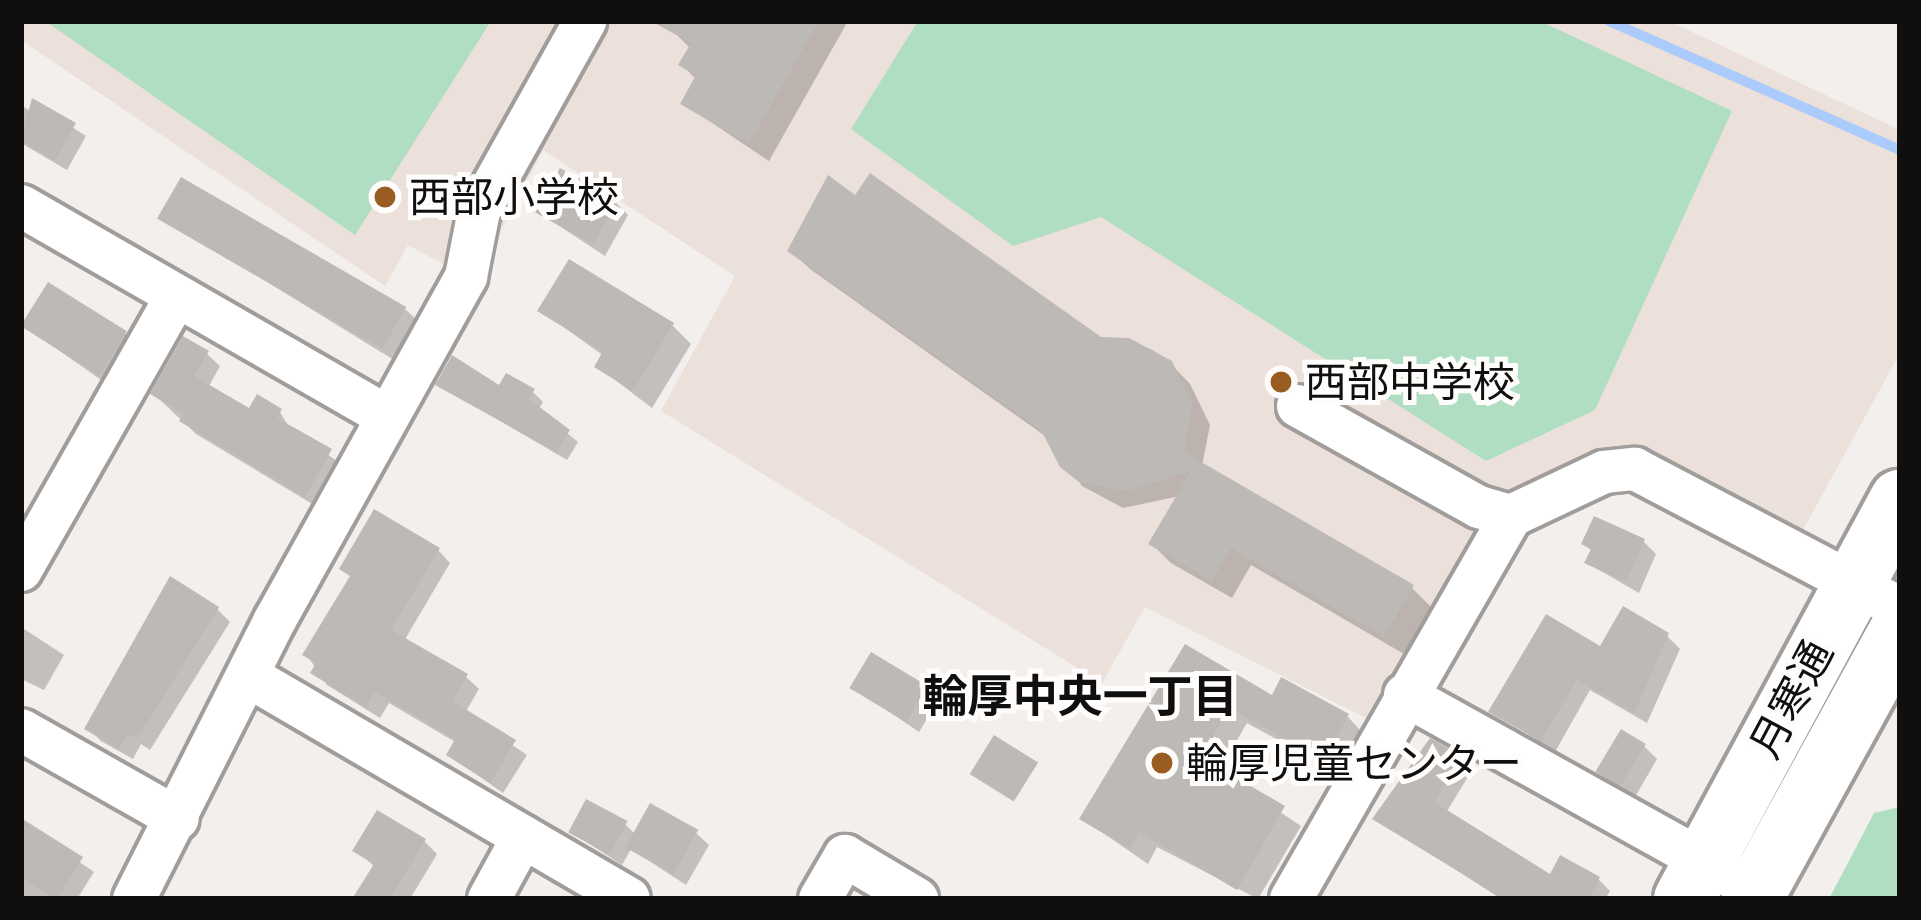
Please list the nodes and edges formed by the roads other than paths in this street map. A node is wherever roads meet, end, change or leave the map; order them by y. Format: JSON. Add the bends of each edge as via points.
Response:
{"nodes":[{"id":1,"x":585,"y":21,"type":"edge"},
{"id":2,"x":21,"y":206,"type":"edge"},
{"id":3,"x":176,"y":297,"type":"junction"},
{"id":4,"x":1298,"y":406,"type":"dead end"},
{"id":5,"x":388,"y":417,"type":"junction"},
{"id":6,"x":1900,"y":500,"type":"edge"},
{"id":7,"x":1511,"y":515,"type":"junction"},
{"id":8,"x":21,"y":570,"type":"edge"},
{"id":9,"x":1877,"y":596,"type":"edge"},
{"id":10,"x":1900,"y":630,"type":"edge"},
{"id":11,"x":248,"y":676,"type":"junction"},
{"id":12,"x":1405,"y":695,"type":"junction"},
{"id":13,"x":21,"y":730,"type":"edge"},
{"id":14,"x":178,"y":820,"type":"junction"},
{"id":15,"x":523,"y":836,"type":"junction"},
{"id":16,"x":1694,"y":880,"type":"edge"},
{"id":17,"x":1755,"y":894,"type":"edge"},
{"id":18,"x":134,"y":899,"type":"edge"},
{"id":19,"x":489,"y":899,"type":"edge"},
{"id":20,"x":629,"y":899,"type":"edge"},
{"id":21,"x":820,"y":899,"type":"edge"},
{"id":22,"x":917,"y":899,"type":"edge"},
{"id":23,"x":1291,"y":899,"type":"edge"}],
"edges":[{"from":1,"to":5,"type":"street","via":[[479,211],[466,277]]},
{"from":2,"to":3,"type":"street"},
{"from":3,"to":5,"type":"street"},
{"from":3,"to":8,"type":"street"},
{"from":4,"to":7,"type":"street","via":[[1479,507]]},
{"from":5,"to":11,"type":"street"},
{"from":6,"to":9,"type":"highway","name":"月寒通"},
{"from":7,"to":9,"type":"street","via":[[1604,472],[1635,469]]},
{"from":7,"to":12,"type":"street"},
{"from":9,"to":16,"type":"highway","name":"月寒通"},
{"from":10,"to":17,"type":"highway","name":"月寒通"},
{"from":11,"to":14,"type":"street"},
{"from":11,"to":15,"type":"street"},
{"from":12,"to":16,"type":"street"},
{"from":12,"to":23,"type":"street"},
{"from":13,"to":14,"type":"street"},
{"from":14,"to":18,"type":"street"},
{"from":15,"to":19,"type":"street"},
{"from":15,"to":20,"type":"street"},
{"from":16,"to":17,"type":"street"},
{"from":21,"to":22,"type":"street","via":[[844,856]]}]}
